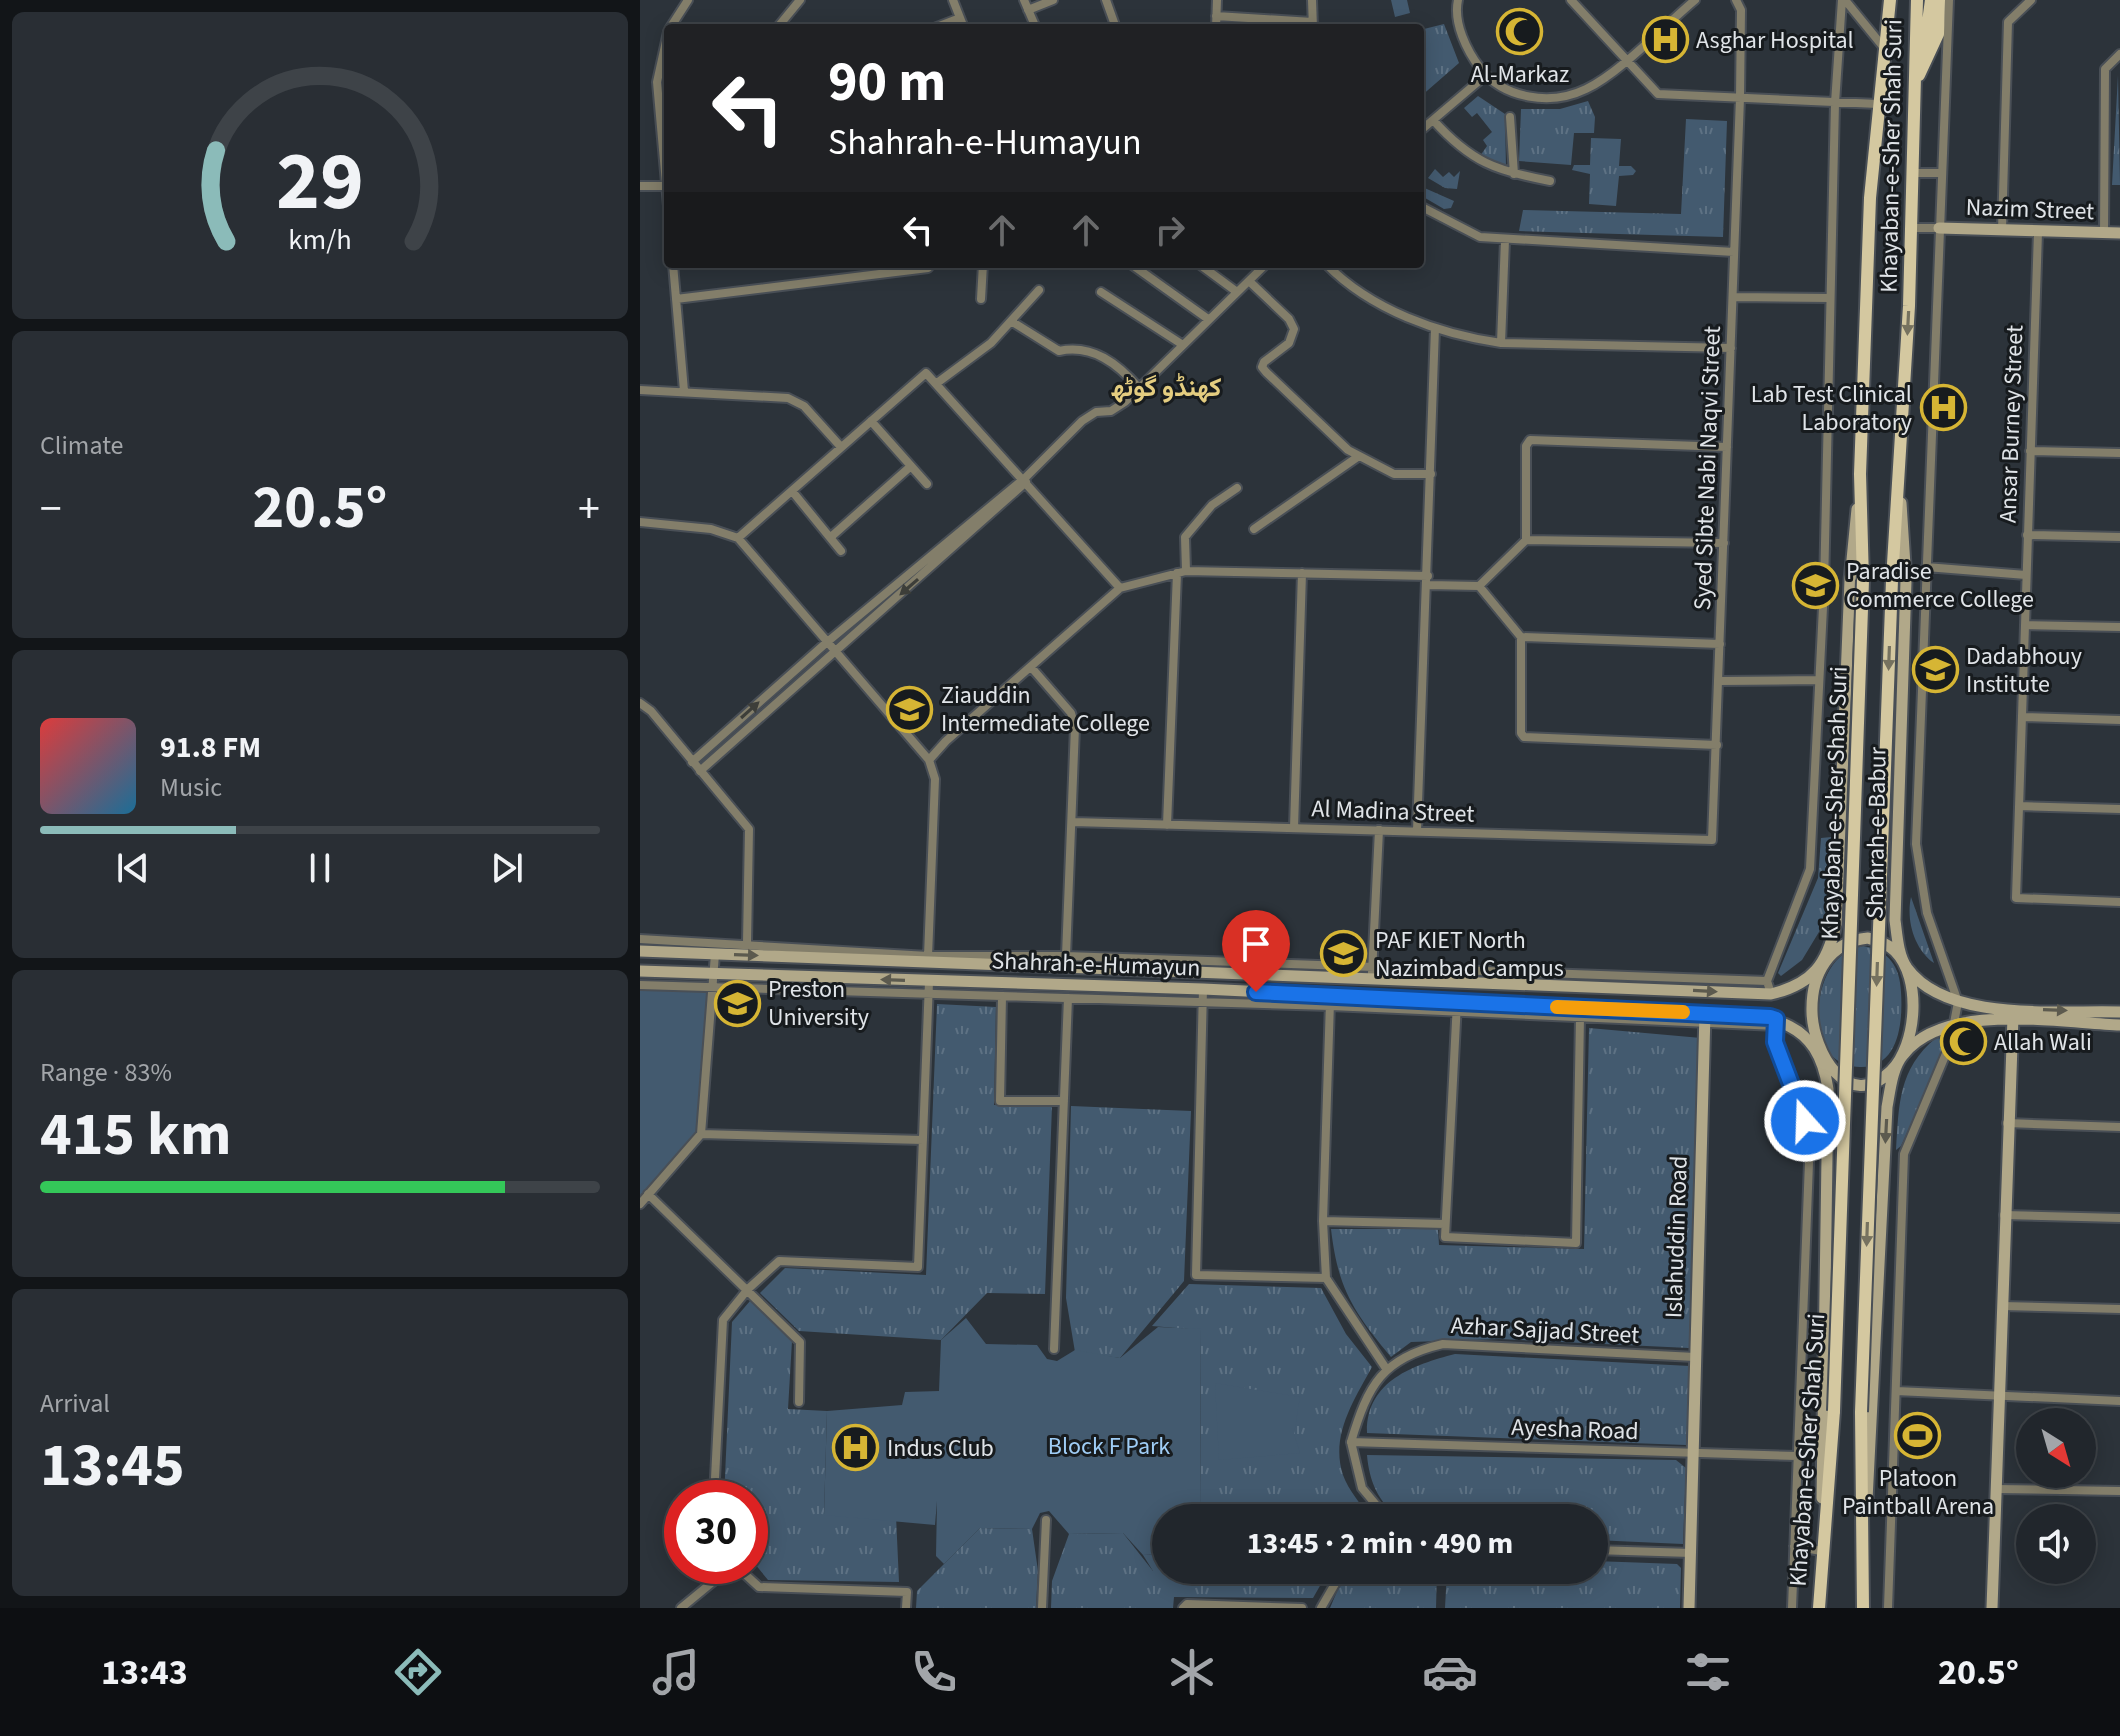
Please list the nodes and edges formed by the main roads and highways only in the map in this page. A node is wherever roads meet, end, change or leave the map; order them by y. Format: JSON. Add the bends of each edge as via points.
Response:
{"nodes":[{"id":1,"x":1882,"y":0,"type":"edge"},
{"id":2,"x":1890,"y":0,"type":"edge"},
{"id":3,"x":1917,"y":0,"type":"edge"},
{"id":4,"x":1931,"y":0,"type":"edge"},
{"id":5,"x":1939,"y":0,"type":"edge"},
{"id":6,"x":1887,"y":31,"type":"junction"},
{"id":7,"x":1917,"y":78,"type":"junction"},
{"id":8,"x":1939,"y":228,"type":"road end"},
{"id":9,"x":2120,"y":233,"type":"edge"},
{"id":10,"x":1860,"y":474,"type":"junction"},
{"id":11,"x":1900,"y":474,"type":"junction"},
{"id":12,"x":640,"y":951,"type":"edge"},
{"id":13,"x":1822,"y":966,"type":"junction"},
{"id":14,"x":1905,"y":966,"type":"junction"},
{"id":15,"x":640,"y":971,"type":"edge"},
{"id":16,"x":1583,"y":986,"type":"junction"},
{"id":17,"x":1771,"y":994,"type":"junction"},
{"id":18,"x":2120,"y":1012,"type":"edge"},
{"id":19,"x":1580,"y":1014,"type":"junction"},
{"id":20,"x":2013,"y":1015,"type":"junction"},
{"id":21,"x":1705,"y":1018,"type":"junction"},
{"id":22,"x":1774,"y":1020,"type":"junction"},
{"id":23,"x":2120,"y":1025,"type":"edge"},
{"id":24,"x":1901,"y":1056,"type":"junction"},
{"id":25,"x":1822,"y":1058,"type":"junction"},
{"id":26,"x":1821,"y":1546,"type":"junction"},
{"id":27,"x":1864,"y":1559,"type":"junction"},
{"id":28,"x":1689,"y":1608,"type":"edge"},
{"id":29,"x":1819,"y":1608,"type":"edge"},
{"id":30,"x":1863,"y":1608,"type":"edge"},
{"id":31,"x":1992,"y":1608,"type":"edge"}],
"edges":[{"from":1,"to":6,"type":"main road"},
{"from":2,"to":6,"type":"main road","name":"Khayaban-e-Sher Shah Suri"},
{"from":3,"to":7,"type":"main road","name":"Khayaban-e-Sher Shah Suri"},
{"from":4,"to":7,"type":"main road"},
{"from":5,"to":7,"type":"main road","via":[[1938,34]]},
{"from":6,"to":10,"type":"main road","name":"Khayaban-e-Sher Shah Suri","via":[[1870,198]]},
{"from":7,"to":11,"type":"main road","name":"Khayaban-e-Sher Shah Suri","one_way":true},
{"from":8,"to":9,"type":"main road","name":"Nazim Street"},
{"from":10,"to":13,"type":"main road","via":[[1850,580],[1836,924]]},
{"from":10,"to":26,"type":"main road","name":"Khayaban-e-Sher Shah Suri","bridge":true,"via":[[1863,580],[1834,1411]]},
{"from":11,"to":14,"type":"main road","name":"Shahrah-e-Babur","via":[[1906,581],[1895,920]]},
{"from":11,"to":27,"type":"main road","name":"Khayaban-e-Sher Shah Suri","one_way":true,"bridge":true,"via":[[1861,1412]]},
{"from":12,"to":16,"type":"main road","name":"Shahrah-e-Humayun","one_way":true,"via":[[1372,974]]},
{"from":13,"to":14,"type":"main road","via":[[1835,948],[1868,938],[1895,951]]},
{"from":13,"to":17,"type":"main road","name":"Shahrah-e-Humayun","via":[[1799,984]]},
{"from":13,"to":25,"type":"main road","via":[[1812,1011]]},
{"from":14,"to":20,"type":"main road","via":[[1930,988],[1958,1002]]},
{"from":14,"to":24,"type":"main road","via":[[1912,1012]]},
{"from":19,"to":15,"type":"main road","name":"Shahrah-e-Humayun","one_way":true,"via":[[1203,989],[929,988]]},
{"from":16,"to":17,"type":"main road","name":"Shahrah-e-Humayun","one_way":true},
{"from":16,"to":19,"type":"main road"},
{"from":17,"to":22,"type":"main road"},
{"from":20,"to":18,"type":"main road","one_way":true},
{"from":19,"to":21,"type":"main road","name":"Shahrah-e-Humayun"},
{"from":20,"to":23,"type":"main road"},
{"from":20,"to":24,"type":"main road","via":[[1955,1023],[1927,1035]]},
{"from":20,"to":31,"type":"main road"},
{"from":21,"to":22,"type":"main road","name":"Shahrah-e-Humayun"},
{"from":21,"to":28,"type":"main road","name":"Islahuddin Road"},
{"from":22,"to":25,"type":"main road","via":[[1801,1032]]},
{"from":24,"to":25,"type":"main road","via":[[1883,1076],[1858,1084],[1842,1080]]},
{"from":24,"to":27,"type":"main road","one_way":true,"via":[[1887,1107]]},
{"from":25,"to":26,"type":"main road","via":[[1829,1103]]},
{"from":26,"to":29,"type":"main road","name":"Khayaban-e-Sher Shah Suri"},
{"from":27,"to":30,"type":"main road","name":"Khayaban-e-Sher Shah Suri"}]}
